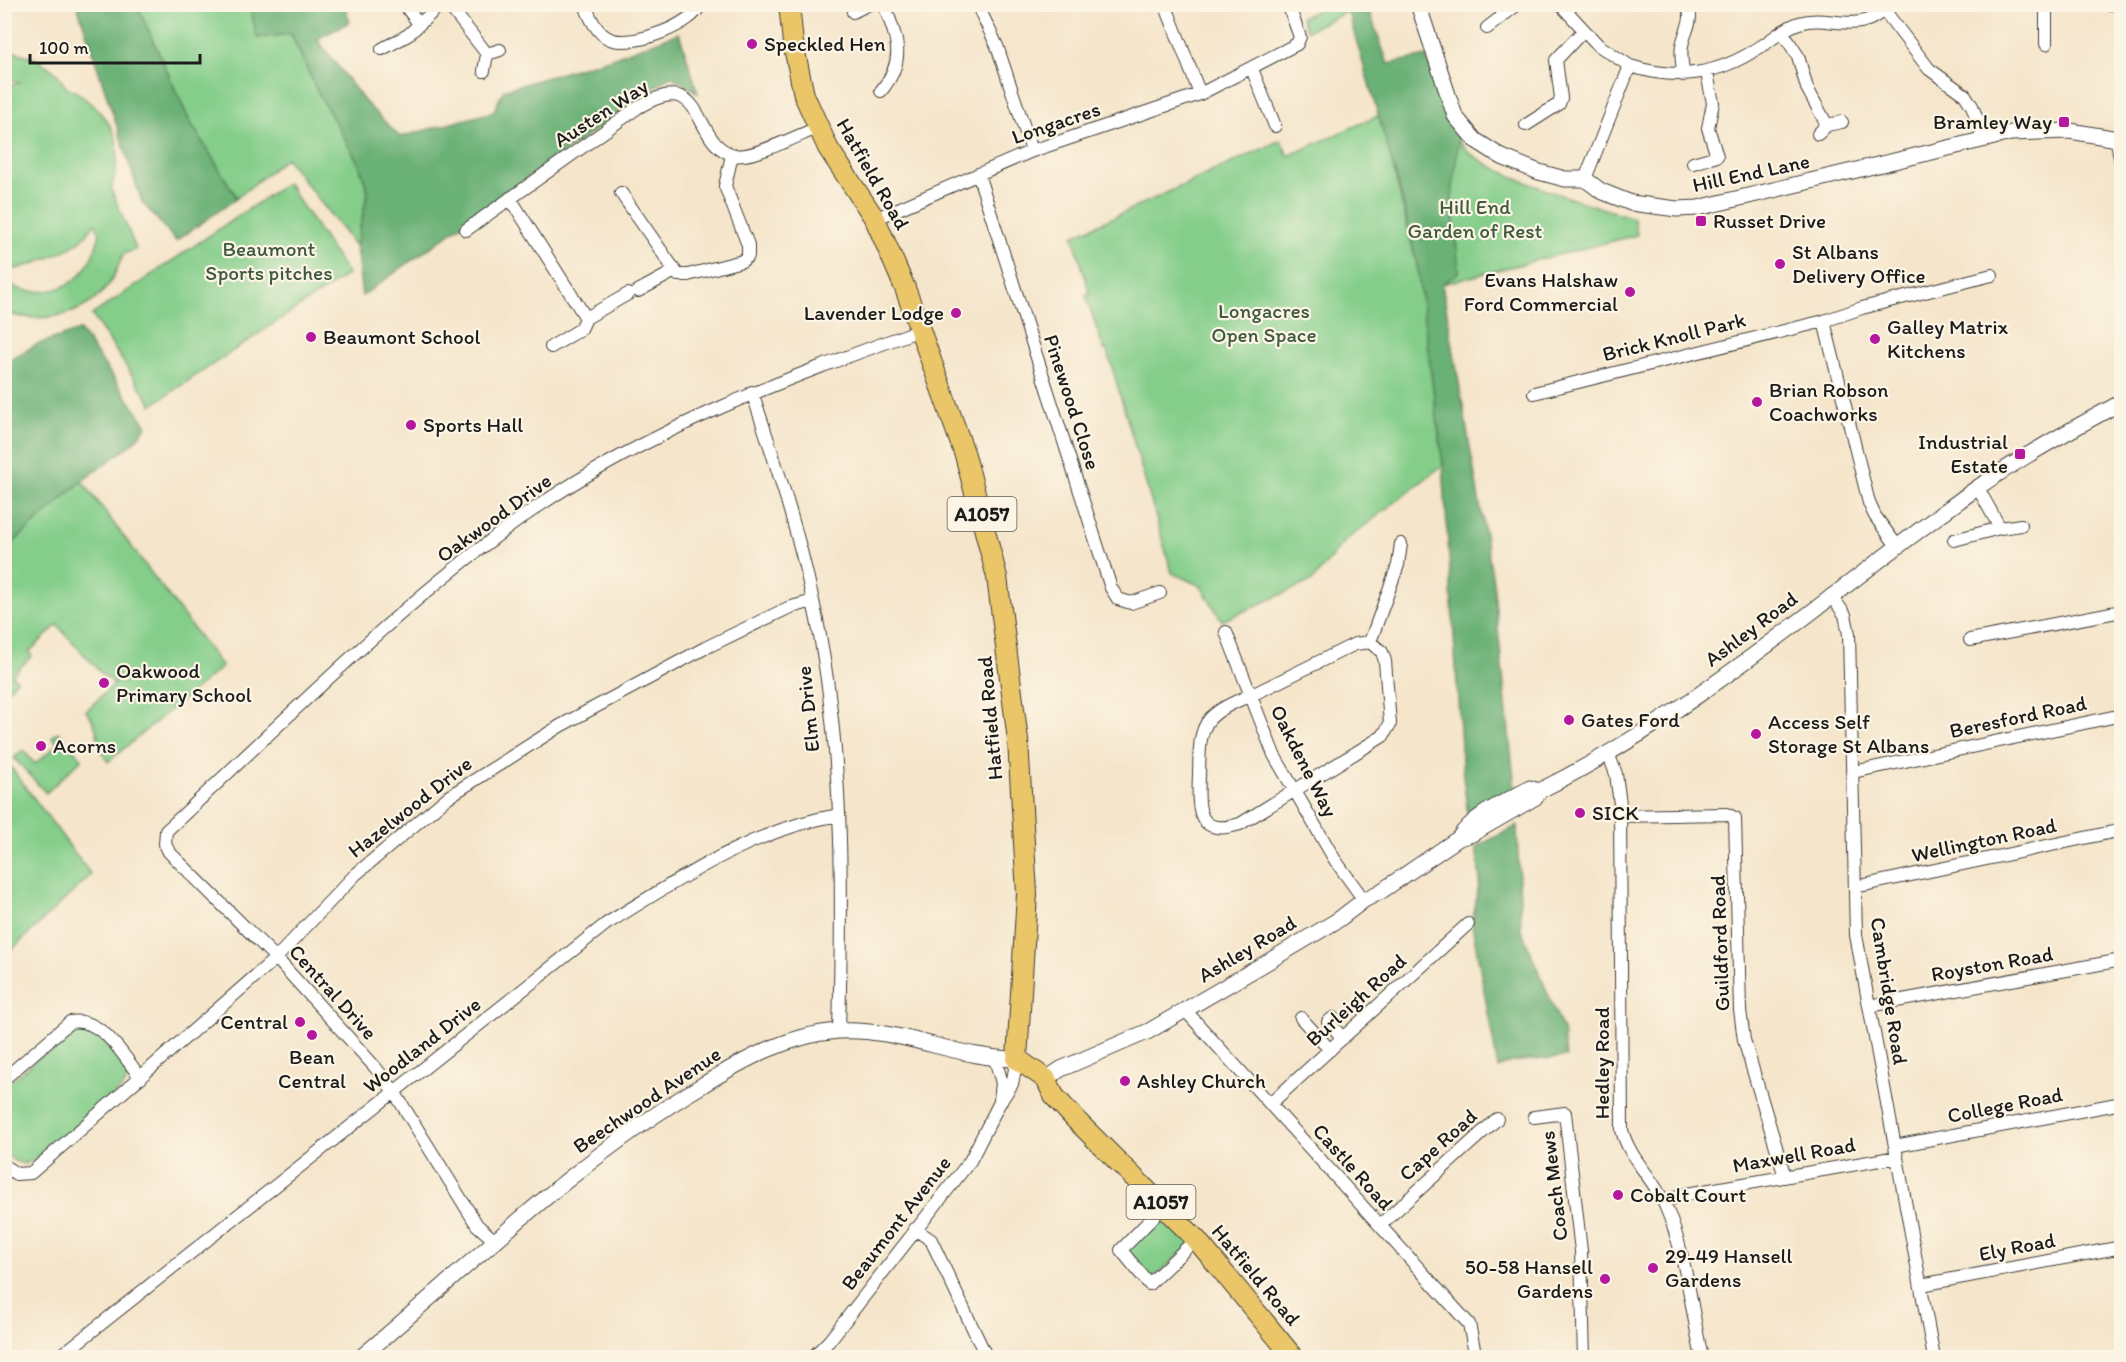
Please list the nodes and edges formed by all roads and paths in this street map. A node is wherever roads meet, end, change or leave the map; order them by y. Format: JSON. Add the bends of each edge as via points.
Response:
{"nodes":[{"id":1,"x":404,"y":4,"type":"edge"},
{"id":2,"x":441,"y":4,"type":"edge"},
{"id":3,"x":448,"y":4,"type":"edge"},
{"id":4,"x":585,"y":4,"type":"edge"},
{"id":5,"x":701,"y":4,"type":"edge"},
{"id":6,"x":789,"y":4,"type":"edge"},
{"id":7,"x":869,"y":4,"type":"edge"},
{"id":8,"x":884,"y":4,"type":"edge"},
{"id":9,"x":977,"y":4,"type":"edge"},
{"id":10,"x":1165,"y":4,"type":"edge"},
{"id":11,"x":1288,"y":4,"type":"edge"},
{"id":12,"x":1418,"y":4,"type":"edge"},
{"id":13,"x":1518,"y":4,"type":"edge"},
{"id":14,"x":1560,"y":4,"type":"edge"},
{"id":15,"x":1685,"y":4,"type":"edge"},
{"id":16,"x":2046,"y":4,"type":"edge"},
{"id":17,"x":2052,"y":4,"type":"edge"},
{"id":18,"x":2112,"y":4,"type":"edge"},
{"id":19,"x":1886,"y":7,"type":"edge"},
{"id":20,"x":1501,"y":9,"type":"edge"},
{"id":21,"x":853,"y":12,"type":"dead end"},
{"id":22,"x":419,"y":24,"type":"junction"},
{"id":23,"x":1487,"y":28,"type":"dead end"},
{"id":24,"x":1584,"y":30,"type":"junction"},
{"id":25,"x":1782,"y":33,"type":"junction"},
{"id":26,"x":2046,"y":45,"type":"dead end"},
{"id":27,"x":382,"y":49,"type":"dead end"},
{"id":28,"x":500,"y":50,"type":"dead end"},
{"id":29,"x":487,"y":54,"type":"junction"},
{"id":30,"x":1630,"y":66,"type":"junction"},
{"id":31,"x":1252,"y":69,"type":"junction"},
{"id":32,"x":484,"y":71,"type":"dead end"},
{"id":33,"x":1707,"y":73,"type":"junction"},
{"id":34,"x":1683,"y":75,"type":"junction"},
{"id":35,"x":881,"y":91,"type":"dead end"},
{"id":36,"x":1200,"y":94,"type":"junction"},
{"id":37,"x":1842,"y":122,"type":"dead end"},
{"id":38,"x":1526,"y":125,"type":"dead end"},
{"id":39,"x":1275,"y":126,"type":"dead end"},
{"id":40,"x":818,"y":128,"type":"junction"},
{"id":41,"x":2120,"y":138,"type":"edge"},
{"id":42,"x":1985,"y":140,"type":"junction"},
{"id":43,"x":1032,"y":151,"type":"junction"},
{"id":44,"x":732,"y":154,"type":"junction"},
{"id":45,"x":2121,"y":160,"type":"edge"},
{"id":46,"x":1693,"y":163,"type":"dead end"},
{"id":47,"x":978,"y":174,"type":"junction"},
{"id":48,"x":1585,"y":179,"type":"junction"},
{"id":49,"x":621,"y":193,"type":"dead end"},
{"id":50,"x":510,"y":198,"type":"junction"},
{"id":51,"x":875,"y":219,"type":"junction"},
{"id":52,"x":466,"y":230,"type":"dead end"},
{"id":53,"x":673,"y":272,"type":"junction"},
{"id":54,"x":1992,"y":275,"type":"dead end"},
{"id":55,"x":586,"y":318,"type":"junction"},
{"id":56,"x":1824,"y":321,"type":"junction"},
{"id":57,"x":920,"y":330,"type":"junction"},
{"id":58,"x":552,"y":347,"type":"dead end"},
{"id":59,"x":752,"y":392,"type":"junction"},
{"id":60,"x":1534,"y":393,"type":"dead end"},
{"id":61,"x":2121,"y":402,"type":"edge"},
{"id":62,"x":1978,"y":488,"type":"junction"},
{"id":63,"x":2021,"y":525,"type":"dead end"},
{"id":64,"x":2000,"y":528,"type":"junction"},
{"id":65,"x":1954,"y":540,"type":"dead end"},
{"id":66,"x":1401,"y":544,"type":"dead end"},
{"id":67,"x":1897,"y":546,"type":"junction"},
{"id":68,"x":1160,"y":593,"type":"dead end"},
{"id":69,"x":1831,"y":596,"type":"junction"},
{"id":70,"x":813,"y":601,"type":"junction"},
{"id":71,"x":2121,"y":611,"type":"edge"},
{"id":72,"x":1226,"y":632,"type":"dead end"},
{"id":73,"x":1970,"y":640,"type":"dead end"},
{"id":74,"x":1370,"y":642,"type":"junction"},
{"id":75,"x":1250,"y":696,"type":"junction"},
{"id":76,"x":2121,"y":715,"type":"edge"},
{"id":77,"x":1608,"y":753,"type":"junction"},
{"id":78,"x":1853,"y":772,"type":"junction"},
{"id":79,"x":1294,"y":792,"type":"junction"},
{"id":80,"x":839,"y":815,"type":"junction"},
{"id":81,"x":1620,"y":816,"type":"junction"},
{"id":82,"x":2121,"y":830,"type":"edge"},
{"id":83,"x":165,"y":844,"type":"joint"},
{"id":84,"x":1856,"y":887,"type":"junction"},
{"id":85,"x":1364,"y":900,"type":"junction"},
{"id":86,"x":1468,"y":924,"type":"dead end"},
{"id":87,"x":276,"y":958,"type":"junction"},
{"id":88,"x":2121,"y":960,"type":"edge"},
{"id":89,"x":1869,"y":1006,"type":"junction"},
{"id":90,"x":1185,"y":1011,"type":"junction"},
{"id":91,"x":1301,"y":1018,"type":"dead end"},
{"id":92,"x":1333,"y":1018,"type":"dead end"},
{"id":93,"x":839,"y":1031,"type":"junction"},
{"id":94,"x":1343,"y":1038,"type":"junction"},
{"id":95,"x":1330,"y":1050,"type":"junction"},
{"id":96,"x":995,"y":1059,"type":"junction"},
{"id":97,"x":1017,"y":1059,"type":"junction"},
{"id":98,"x":141,"y":1078,"type":"junction"},
{"id":99,"x":4,"y":1079,"type":"edge"},
{"id":100,"x":1046,"y":1079,"type":"junction"},
{"id":101,"x":393,"y":1090,"type":"junction"},
{"id":102,"x":2121,"y":1103,"type":"edge"},
{"id":103,"x":999,"y":1104,"type":"junction"},
{"id":104,"x":1270,"y":1104,"type":"junction"},
{"id":105,"x":1534,"y":1117,"type":"dead end"},
{"id":106,"x":1497,"y":1119,"type":"dead end"},
{"id":107,"x":1896,"y":1151,"type":"junction"},
{"id":108,"x":4,"y":1165,"type":"edge"},
{"id":109,"x":1785,"y":1177,"type":"junction"},
{"id":110,"x":1664,"y":1202,"type":"junction"},
{"id":111,"x":1164,"y":1206,"type":"junction"},
{"id":112,"x":1380,"y":1225,"type":"junction"},
{"id":113,"x":915,"y":1229,"type":"junction"},
{"id":114,"x":1196,"y":1239,"type":"junction"},
{"id":115,"x":494,"y":1240,"type":"junction"},
{"id":116,"x":2121,"y":1247,"type":"edge"},
{"id":117,"x":1921,"y":1285,"type":"junction"},
{"id":118,"x":58,"y":1358,"type":"edge"},
{"id":119,"x":360,"y":1358,"type":"edge"},
{"id":120,"x":812,"y":1358,"type":"edge"},
{"id":121,"x":987,"y":1358,"type":"edge"},
{"id":122,"x":1294,"y":1358,"type":"edge"},
{"id":123,"x":1476,"y":1358,"type":"edge"},
{"id":124,"x":1584,"y":1358,"type":"edge"},
{"id":125,"x":1702,"y":1358,"type":"edge"},
{"id":126,"x":1934,"y":1358,"type":"edge"}],
"edges":[{"from":1,"to":22,"type":"street"},
{"from":2,"to":22,"type":"street"},
{"from":3,"to":29,"type":"street"},
{"from":4,"to":5,"type":"street","via":[[598,31],[612,40],[629,41],[683,23],[694,17]]},
{"from":6,"to":40,"type":"main road","name":"Hatfield Road","number":"A1057","via":[[800,83]]},
{"from":7,"to":21,"type":"street"},
{"from":8,"to":35,"type":"street","via":[[895,35],[897,64]]},
{"from":9,"to":43,"type":"street","via":[[997,46]]},
{"from":10,"to":36,"type":"street"},
{"from":11,"to":31,"type":"street","name":"Longacres","via":[[1299,41]]},
{"from":12,"to":48,"type":"street","name":"Hill End Lane","via":[[1455,116],[1465,130],[1511,161],[1565,179]]},
{"from":13,"to":20,"type":"street"},
{"from":14,"to":24,"type":"street"},
{"from":15,"to":34,"type":"street","via":[[1691,21],[1682,47]]},
{"from":16,"to":26,"type":"street"},
{"from":17,"to":18,"type":"street"},
{"from":19,"to":25,"type":"street","via":[[1875,17],[1854,24],[1800,22]]},
{"from":19,"to":42,"type":"street","via":[[1929,69],[1965,95]]},
{"from":20,"to":23,"type":"street"},
{"from":22,"to":27,"type":"street"},
{"from":24,"to":30,"type":"street","via":[[1598,45]]},
{"from":24,"to":38,"type":"street","via":[[1556,60],[1559,104]]},
{"from":25,"to":33,"type":"street","via":[[1742,59]]},
{"from":25,"to":37,"type":"street","via":[[1798,56],[1823,130]]},
{"from":28,"to":29,"type":"street"},
{"from":29,"to":32,"type":"street"},
{"from":30,"to":34,"type":"street","via":[[1652,74]]},
{"from":30,"to":48,"type":"street"},
{"from":31,"to":36,"type":"street","name":"Longacres"},
{"from":31,"to":39,"type":"street"},
{"from":33,"to":34,"type":"street"},
{"from":33,"to":46,"type":"street","via":[[1713,103],[1708,128],[1722,157]]},
{"from":36,"to":43,"type":"street","name":"Longacres"},
{"from":40,"to":44,"type":"street","via":[[746,155]]},
{"from":40,"to":51,"type":"main road","name":"Hatfield Road","number":"A1057"},
{"from":41,"to":42,"type":"street","name":"Hill End Lane","via":[[2070,130],[2034,130]]},
{"from":41,"to":45,"type":"street"},
{"from":42,"to":48,"type":"street","name":"Hill End Lane","via":[[1698,208],[1631,203],[1601,191]]},
{"from":43,"to":47,"type":"street","name":"Longacres"},
{"from":44,"to":50,"type":"street","name":"Austen Way","via":[[722,148],[684,100],[663,94],[637,108]]},
{"from":44,"to":53,"type":"street","via":[[725,186],[748,245],[748,256],[688,275]]},
{"from":47,"to":51,"type":"street","name":"Longacres"},
{"from":47,"to":68,"type":"street","name":"Pinewood Close","via":[[1111,588],[1118,599],[1131,603]]},
{"from":49,"to":53,"type":"street"},
{"from":50,"to":52,"type":"street","name":"Austen Way"},
{"from":50,"to":55,"type":"street"},
{"from":51,"to":57,"type":"main road","name":"Hatfield Road","number":"A1057"},
{"from":53,"to":55,"type":"street"},
{"from":54,"to":56,"type":"street","name":"Brick Knoll Park"},
{"from":55,"to":58,"type":"street","via":[[581,329]]},
{"from":56,"to":60,"type":"street","name":"Brick Knoll Park"},
{"from":56,"to":67,"type":"street","via":[[1869,503]]},
{"from":57,"to":59,"type":"street","name":"Oakwood Drive"},
{"from":57,"to":97,"type":"main road","name":"Hatfield Road","number":"A1057","via":[[979,501],[997,577],[1008,649],[1027,894]]},
{"from":59,"to":70,"type":"street","name":"Elm Drive","via":[[785,493]]},
{"from":59,"to":83,"type":"street","name":"Oakwood Drive","via":[[628,453],[537,507],[445,578],[368,645],[166,831]]},
{"from":61,"to":62,"type":"street","name":"Ashley Road","via":[[2040,447]]},
{"from":62,"to":64,"type":"street"},
{"from":62,"to":67,"type":"street","name":"Ashley Road"},
{"from":63,"to":64,"type":"street"},
{"from":64,"to":65,"type":"street"},
{"from":66,"to":74,"type":"street","via":[[1398,565]]},
{"from":67,"to":69,"type":"street","name":"Ashley Road"},
{"from":69,"to":77,"type":"street","name":"Ashley Road","via":[[1708,688]]},
{"from":69,"to":78,"type":"street","name":"Cambridge Road","via":[[1848,625]]},
{"from":70,"to":80,"type":"street","name":"Elm Drive"},
{"from":70,"to":87,"type":"street","name":"Hazelwood Drive","via":[[788,608],[715,643],[560,726],[448,797],[355,875]]},
{"from":71,"to":73,"type":"street"},
{"from":72,"to":75,"type":"street","name":"Oakdene Way"},
{"from":74,"to":75,"type":"street","via":[[1355,644]]},
{"from":74,"to":79,"type":"street","via":[[1382,652],[1385,661],[1390,724],[1383,736]]},
{"from":75,"to":79,"type":"street","name":"Oakdene Way"},
{"from":75,"to":79,"type":"street","via":[[1214,714],[1206,723],[1201,737],[1198,808],[1203,820],[1224,830]]},
{"from":76,"to":78,"type":"street","name":"Beresford Road"},
{"from":77,"to":81,"type":"street","name":"Hedley Road","via":[[1620,787]]},
{"from":77,"to":85,"type":"street","name":"Ashley Road","via":[[1539,791],[1536,797],[1502,811],[1472,834],[1459,838]]},
{"from":78,"to":84,"type":"street","name":"Cambridge Road"},
{"from":79,"to":85,"type":"street","name":"Oakdene Way"},
{"from":80,"to":93,"type":"street","name":"Elm Drive","via":[[843,904]]},
{"from":80,"to":101,"type":"street","name":"Woodland Drive","via":[[764,836],[697,867],[606,924]]},
{"from":81,"to":109,"type":"street","name":"Guildford Road","via":[[1726,813],[1735,818],[1744,1040]]},
{"from":81,"to":110,"type":"street","name":"Hedley Road","via":[[1622,1130],[1625,1142]]},
{"from":82,"to":84,"type":"street","name":"Wellington Road"},
{"from":83,"to":87,"type":"street","name":"Central Drive"},
{"from":84,"to":89,"type":"street","name":"Cambridge Road","via":[[1856,935]]},
{"from":85,"to":90,"type":"street","name":"Ashley Road","via":[[1338,920]]},
{"from":86,"to":94,"type":"street","name":"Burleigh Road"},
{"from":87,"to":98,"type":"street","name":"Hazelwood Drive"},
{"from":87,"to":101,"type":"street","name":"Central Drive"},
{"from":88,"to":89,"type":"street","name":"Royston Road"},
{"from":89,"to":107,"type":"street","name":"Cambridge Road"},
{"from":90,"to":100,"type":"street","name":"Ashley Road"},
{"from":90,"to":104,"type":"street","name":"Castle Road"},
{"from":91,"to":95,"type":"street"},
{"from":92,"to":94,"type":"street","via":[[1328,1022]]},
{"from":93,"to":96,"type":"street","name":"Beechwood Avenue","via":[[883,1035]]},
{"from":93,"to":115,"type":"street","name":"Beechwood Avenue","via":[[793,1040],[763,1051],[681,1098],[586,1164]]},
{"from":94,"to":95,"type":"street","name":"Burleigh Road"},
{"from":95,"to":104,"type":"street","name":"Burleigh Road"},
{"from":96,"to":97,"type":"street","name":"Beechwood Avenue"},
{"from":96,"to":103,"type":"street","name":"Beaumont Avenue","via":[[1002,1093]]},
{"from":97,"to":100,"type":"main road","name":"Hatfield Road","number":"A1057"},
{"from":97,"to":103,"type":"street","name":"Beaumont Avenue","via":[[1012,1084]]},
{"from":98,"to":99,"type":"street","via":[[102,1031],[79,1020],[70,1022]]},
{"from":98,"to":108,"type":"street","name":"Hazelwood Drive","via":[[31,1173],[16,1174]]},
{"from":100,"to":111,"type":"main road","name":"Hatfield Road","number":"A1057","via":[[1068,1112]]},
{"from":101,"to":115,"type":"street","name":"Central Drive","via":[[477,1225]]},
{"from":101,"to":118,"type":"street","name":"Woodland Drive"},
{"from":102,"to":107,"type":"street","name":"College Road"},
{"from":103,"to":113,"type":"street","name":"Beaumont Avenue","via":[[969,1161]]},
{"from":104,"to":112,"type":"street","name":"Castle Road"},
{"from":105,"to":124,"type":"street","name":"Coach Mews","via":[[1565,1113],[1581,1251]]},
{"from":106,"to":112,"type":"street","name":"Cape Road"},
{"from":107,"to":109,"type":"street","name":"Maxwell Road"},
{"from":107,"to":117,"type":"street","name":"Cambridge Road"},
{"from":109,"to":110,"type":"street","name":"Maxwell Road","via":[[1682,1195]]},
{"from":110,"to":125,"type":"street","name":"Hedley Road","via":[[1679,1242]]},
{"from":111,"to":114,"type":"main road","name":"Hatfield Road","number":"A1057"},
{"from":111,"to":114,"type":"street","via":[[1121,1250],[1149,1284]]},
{"from":112,"to":123,"type":"street","name":"Castle Road","via":[[1469,1324]]},
{"from":113,"to":120,"type":"street","name":"Beaumont Avenue"},
{"from":113,"to":121,"type":"street","via":[[932,1240]]},
{"from":114,"to":122,"type":"main road","name":"Hatfield Road","number":"A1057"},
{"from":115,"to":119,"type":"street","name":"Beechwood Avenue"},
{"from":116,"to":117,"type":"street","name":"Ely Road"},
{"from":117,"to":126,"type":"street","name":"Cambridge Road"}]}
